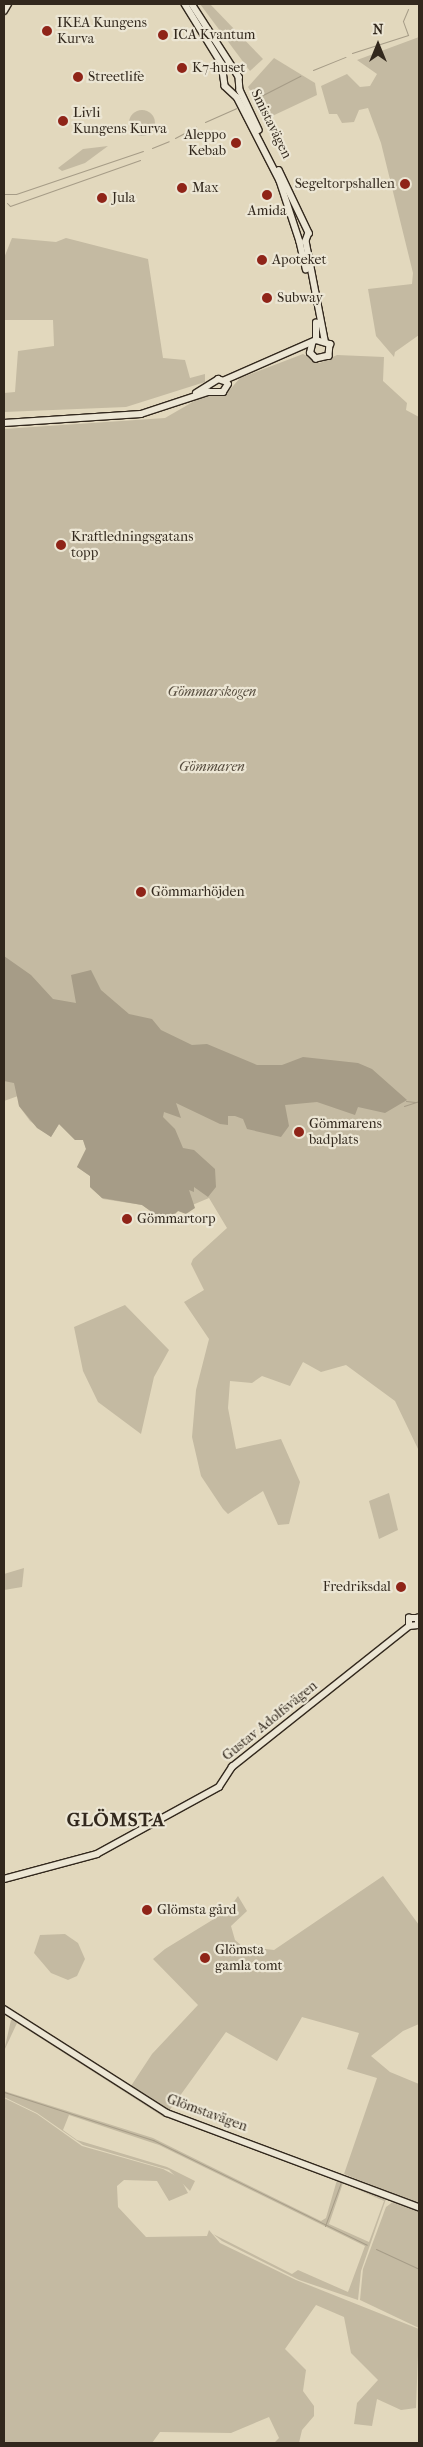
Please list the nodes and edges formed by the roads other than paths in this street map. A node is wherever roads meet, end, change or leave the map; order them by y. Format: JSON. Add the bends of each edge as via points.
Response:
{"nodes":[{"id":1,"x":184,"y":4,"type":"edge"},
{"id":2,"x":192,"y":4,"type":"edge"},
{"id":3,"x":237,"y":75,"type":"junction"},
{"id":4,"x":225,"y":78,"type":"junction"},
{"id":5,"x":239,"y":86,"type":"junction"},
{"id":6,"x":231,"y":90,"type":"junction"},
{"id":7,"x":300,"y":229,"type":"junction"},
{"id":8,"x":303,"y":242,"type":"junction"},
{"id":9,"x":324,"y":340,"type":"junction"},
{"id":10,"x":314,"y":342,"type":"junction"},
{"id":11,"x":310,"y":353,"type":"junction"},
{"id":12,"x":227,"y":382,"type":"junction"},
{"id":13,"x":213,"y":384,"type":"junction"},
{"id":14,"x":217,"y":392,"type":"junction"},
{"id":15,"x":164,"y":407,"type":"junction"},
{"id":16,"x":4,"y":423,"type":"edge"},
{"id":17,"x":418,"y":1618,"type":"edge"},
{"id":18,"x":4,"y":1879,"type":"edge"},
{"id":19,"x":4,"y":2009,"type":"edge"},
{"id":20,"x":419,"y":2207,"type":"edge"}],
"edges":[{"from":1,"to":4,"type":"street","via":[[222,64]]},
{"from":2,"to":3,"type":"street"},
{"from":3,"to":4,"type":"street"},
{"from":3,"to":5,"type":"street","name":"Smistavägen"},
{"from":4,"to":6,"type":"street","name":"Smistavägen","via":[[225,86]]},
{"from":5,"to":6,"type":"street"},
{"from":5,"to":7,"type":"street","name":"Smistavägen"},
{"from":6,"to":7,"type":"street","name":"Smistavägen","via":[[280,181]]},
{"from":7,"to":8,"type":"street","via":[[295,237]]},
{"from":7,"to":8,"type":"street","via":[[309,233]]},
{"from":8,"to":9,"type":"street"},
{"from":8,"to":10,"type":"street"},
{"from":9,"to":10,"type":"street"},
{"from":9,"to":11,"type":"street","via":[[331,347],[328,357],[316,359]]},
{"from":10,"to":11,"type":"street"},
{"from":10,"to":12,"type":"street"},
{"from":11,"to":12,"type":"street","via":[[277,358]]},
{"from":12,"to":13,"type":"street","via":[[218,379]]},
{"from":12,"to":14,"type":"street","via":[[225,391]]},
{"from":13,"to":14,"type":"street"},
{"from":13,"to":15,"type":"street"},
{"from":14,"to":15,"type":"street"},
{"from":15,"to":16,"type":"street","via":[[117,418]]},
{"from":17,"to":18,"type":"street","name":"Gustav Adolfsvägen","via":[[418,1626],[409,1626],[232,1767],[219,1787],[105,1850]]},
{"from":19,"to":20,"type":"street","name":"Glömstavägen","via":[[167,2113]]}]}
